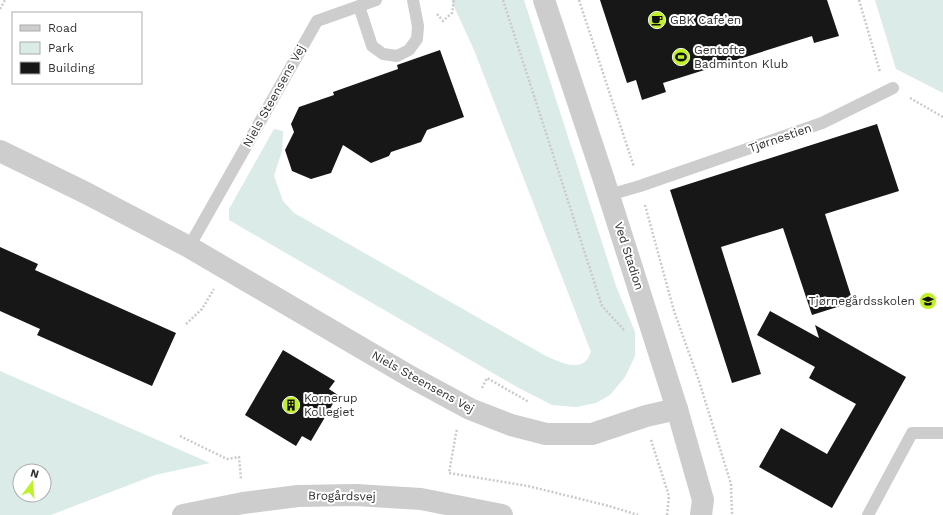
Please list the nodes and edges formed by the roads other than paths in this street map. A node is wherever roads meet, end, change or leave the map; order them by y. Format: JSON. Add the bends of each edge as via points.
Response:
{"nodes":[{"id":1,"x":376,"y":0,"type":"edge"},
{"id":2,"x":413,"y":0,"type":"edge"},
{"id":3,"x":544,"y":0,"type":"edge"},
{"id":4,"x":359,"y":6,"type":"junction"},
{"id":5,"x":893,"y":88,"type":"road end"},
{"id":6,"x":0,"y":150,"type":"edge"},
{"id":7,"x":609,"y":195,"type":"junction"},
{"id":8,"x":189,"y":247,"type":"junction"},
{"id":9,"x":677,"y":409,"type":"junction"},
{"id":10,"x":943,"y":433,"type":"edge"},
{"id":11,"x":183,"y":515,"type":"edge"},
{"id":12,"x":502,"y":515,"type":"edge"},
{"id":13,"x":701,"y":515,"type":"edge"},
{"id":14,"x":868,"y":515,"type":"edge"}],
"edges":[{"from":1,"to":4,"type":"lane","name":"Niels Steensens Vej"},
{"from":2,"to":4,"type":"lane","via":[[418,26],[417,39],[409,50],[397,56],[383,54],[372,46]]},
{"from":3,"to":7,"type":"street","name":"Ved Stadion"},
{"from":4,"to":8,"type":"lane","name":"Niels Steensens Vej","via":[[317,21]]},
{"from":5,"to":7,"type":"lane","name":"Tjørnestien","via":[[822,123]]},
{"from":6,"to":8,"type":"street","name":"Niels Steensens Vej"},
{"from":7,"to":9,"type":"street","name":"Ved Stadion"},
{"from":8,"to":9,"type":"street","name":"Niels Steensens Vej","via":[[418,381],[470,409],[511,425],[546,434],[592,434],[646,416]]},
{"from":9,"to":13,"type":"street","name":"Ved Stadion","via":[[703,500]]},
{"from":10,"to":14,"type":"lane","via":[[912,433]]},
{"from":11,"to":12,"type":"street","name":"Brogårdsvej","via":[[243,503],[298,496],[356,495],[421,499]]}]}
